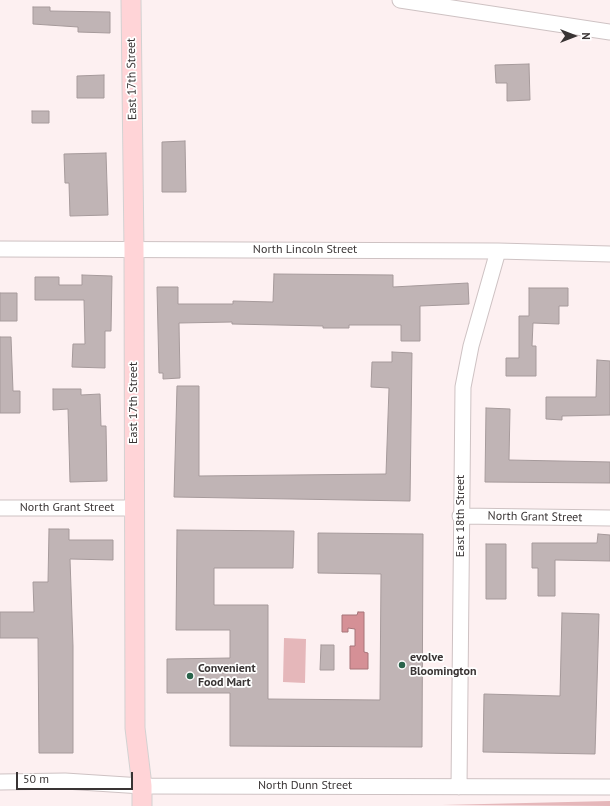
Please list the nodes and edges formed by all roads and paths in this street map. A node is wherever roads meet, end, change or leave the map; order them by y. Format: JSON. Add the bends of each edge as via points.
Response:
{"nodes":[{"id":1,"x":131,"y":0,"type":"edge"},
{"id":2,"x":400,"y":0,"type":"edge"},
{"id":3,"x":610,"y":32,"type":"edge"},
{"id":4,"x":0,"y":249,"type":"edge"},
{"id":5,"x":134,"y":250,"type":"junction"},
{"id":6,"x":498,"y":251,"type":"junction"},
{"id":7,"x":610,"y":254,"type":"edge"},
{"id":8,"x":0,"y":508,"type":"edge"},
{"id":9,"x":134,"y":508,"type":"junction"},
{"id":10,"x":460,"y":516,"type":"junction"},
{"id":11,"x":610,"y":518,"type":"edge"},
{"id":12,"x":0,"y":782,"type":"edge"},
{"id":13,"x":142,"y":786,"type":"junction"},
{"id":14,"x":459,"y":787,"type":"junction"},
{"id":15,"x":610,"y":787,"type":"edge"},
{"id":16,"x":142,"y":806,"type":"edge"}],
"edges":[{"from":1,"to":5,"type":"main road","name":"East 17th Street"},
{"from":2,"to":3,"type":"street"},
{"from":4,"to":5,"type":"street","name":"North Lincoln Street"},
{"from":5,"to":6,"type":"street","name":"North Lincoln Street"},
{"from":5,"to":9,"type":"main road","name":"East 17th Street"},
{"from":6,"to":7,"type":"street","name":"North Lincoln Street"},
{"from":6,"to":10,"type":"street","name":"East 18th Street","via":[[462,387]]},
{"from":8,"to":9,"type":"street","name":"North Grant Street"},
{"from":9,"to":13,"type":"main road","name":"East 17th Street","via":[[135,728]]},
{"from":10,"to":11,"type":"street","name":"North Grant Street"},
{"from":10,"to":14,"type":"street","name":"East 18th Street"},
{"from":12,"to":13,"type":"street","name":"North Dunn Street"},
{"from":13,"to":14,"type":"street","name":"North Dunn Street"},
{"from":13,"to":16,"type":"main road","name":"East 17th Street"},
{"from":14,"to":15,"type":"street","name":"North Dunn Street"}]}
